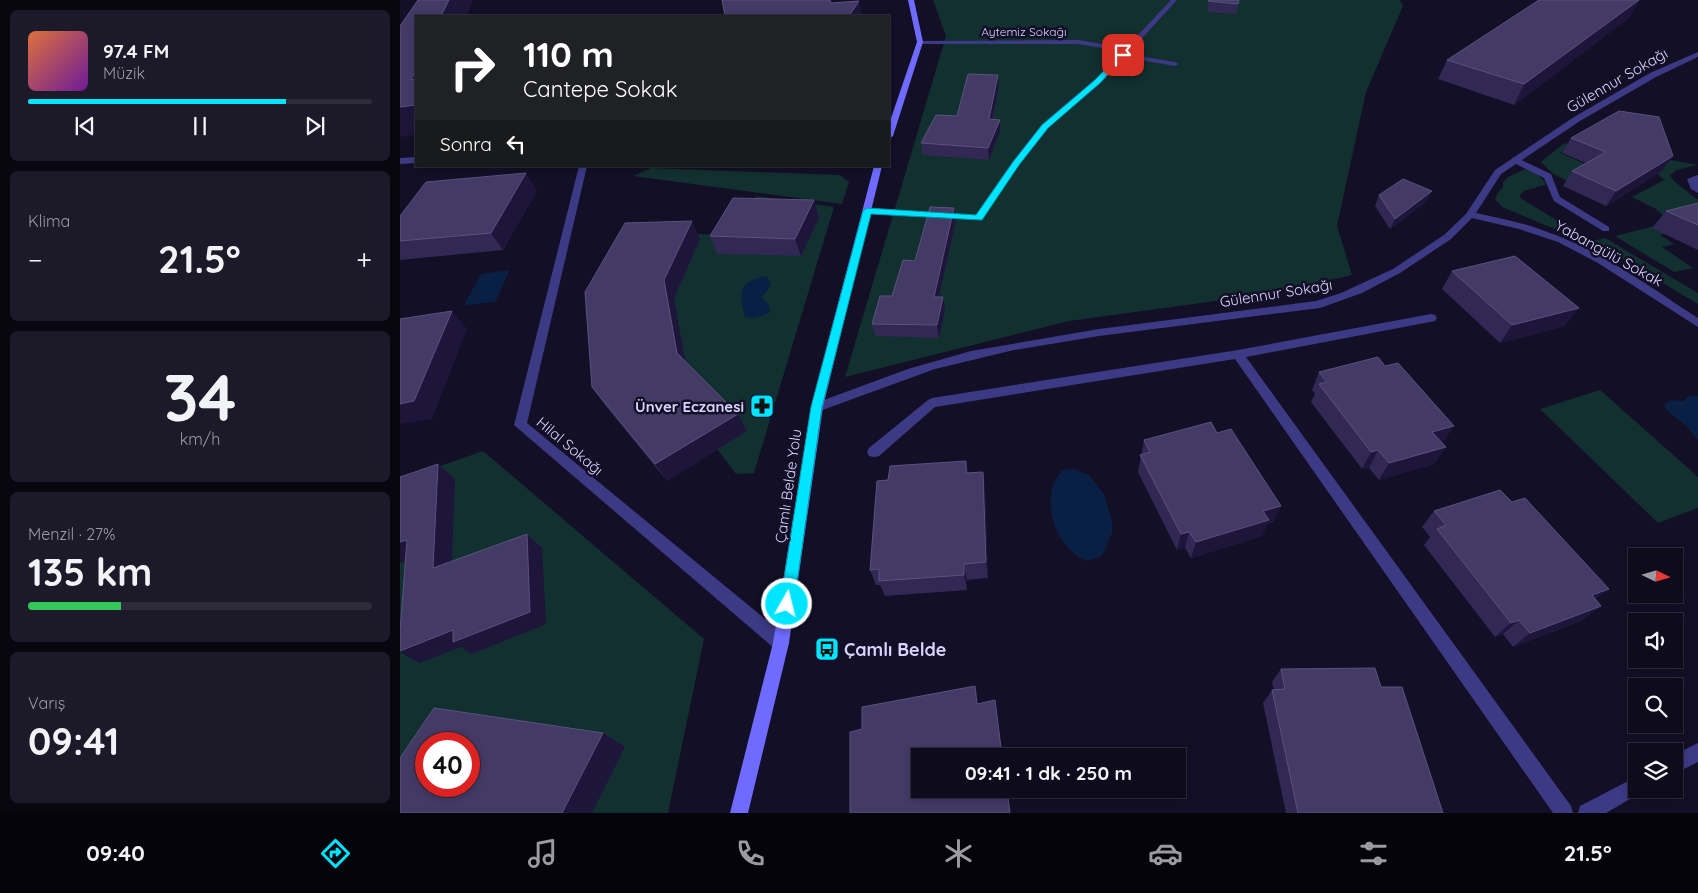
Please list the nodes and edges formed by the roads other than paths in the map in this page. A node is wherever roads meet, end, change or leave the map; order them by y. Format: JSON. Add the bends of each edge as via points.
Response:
{"nodes":[{"id":1,"x":911,"y":0,"type":"edge"},
{"id":2,"x":1174,"y":0,"type":"edge"},
{"id":3,"x":920,"y":42,"type":"junction"},
{"id":4,"x":1125,"y":52,"type":"junction"},
{"id":5,"x":1698,"y":54,"type":"edge"},
{"id":6,"x":1682,"y":61,"type":"junction"},
{"id":7,"x":1698,"y":63,"type":"edge"},
{"id":8,"x":1175,"y":64,"type":"dead end"},
{"id":9,"x":890,"y":133,"type":"edge"},
{"id":10,"x":415,"y":160,"type":"edge"},
{"id":11,"x":1514,"y":160,"type":"junction"},
{"id":12,"x":400,"y":161,"type":"edge"},
{"id":13,"x":583,"y":167,"type":"edge"},
{"id":14,"x":878,"y":167,"type":"edge"},
{"id":15,"x":1698,"y":178,"type":"edge"},
{"id":16,"x":1698,"y":190,"type":"edge"},
{"id":17,"x":867,"y":211,"type":"junction"},
{"id":18,"x":1470,"y":216,"type":"junction"},
{"id":19,"x":1606,"y":229,"type":"dead end"},
{"id":20,"x":1431,"y":318,"type":"dead end"},
{"id":21,"x":1698,"y":323,"type":"edge"},
{"id":22,"x":1238,"y":354,"type":"junction"},
{"id":23,"x":816,"y":407,"type":"junction"},
{"id":24,"x":874,"y":452,"type":"dead end"},
{"id":25,"x":781,"y":643,"type":"junction"},
{"id":26,"x":1698,"y":752,"type":"edge"},
{"id":27,"x":1683,"y":760,"type":"edge"},
{"id":28,"x":1628,"y":790,"type":"edge"},
{"id":29,"x":739,"y":813,"type":"edge"},
{"id":30,"x":1564,"y":813,"type":"edge"},
{"id":31,"x":1588,"y":813,"type":"edge"}],
"edges":[{"from":1,"to":3,"type":"street"},
{"from":2,"to":4,"type":"street"},
{"from":3,"to":4,"type":"street","name":"Aytemiz Sokağı","via":[[1078,42]]},
{"from":3,"to":9,"type":"street"},
{"from":4,"to":8,"type":"street","name":"Aytemiz Sokağı"},
{"from":4,"to":17,"type":"street","via":[[1098,82],[1045,126],[979,218]]},
{"from":5,"to":6,"type":"street","name":"Gülennur Sokağı"},
{"from":6,"to":7,"type":"street"},
{"from":6,"to":11,"type":"street","name":"Gülennur Sokağı","via":[[1584,115]]},
{"from":10,"to":12,"type":"street"},
{"from":11,"to":18,"type":"street","name":"Gülennur Sokağı","via":[[1491,178]]},
{"from":11,"to":19,"type":"street","via":[[1548,176],[1552,194],[1557,199]]},
{"from":13,"to":25,"type":"street","name":"Hilal Sokağı","via":[[520,425]]},
{"from":14,"to":17,"type":"street","name":"Çamlı Belde Yolu"},
{"from":15,"to":16,"type":"street","via":[[1692,180]]},
{"from":17,"to":23,"type":"street","name":"Çamlı Belde Yolu"},
{"from":18,"to":21,"type":"street","name":"Yabangülü Sokak","via":[[1521,226],[1565,242]]},
{"from":18,"to":23,"type":"street","name":"Gülennur Sokağı","via":[[1435,247],[1396,273],[1341,298],[1281,310],[1031,343],[971,355],[916,370]]},
{"from":20,"to":22,"type":"street"},
{"from":22,"to":24,"type":"street","via":[[932,403]]},
{"from":22,"to":30,"type":"street"},
{"from":23,"to":25,"type":"street","name":"Çamlı Belde Yolu"},
{"from":25,"to":29,"type":"street","name":"Çamlı Belde Yolu"},
{"from":26,"to":27,"type":"street"},
{"from":28,"to":31,"type":"street"}]}
